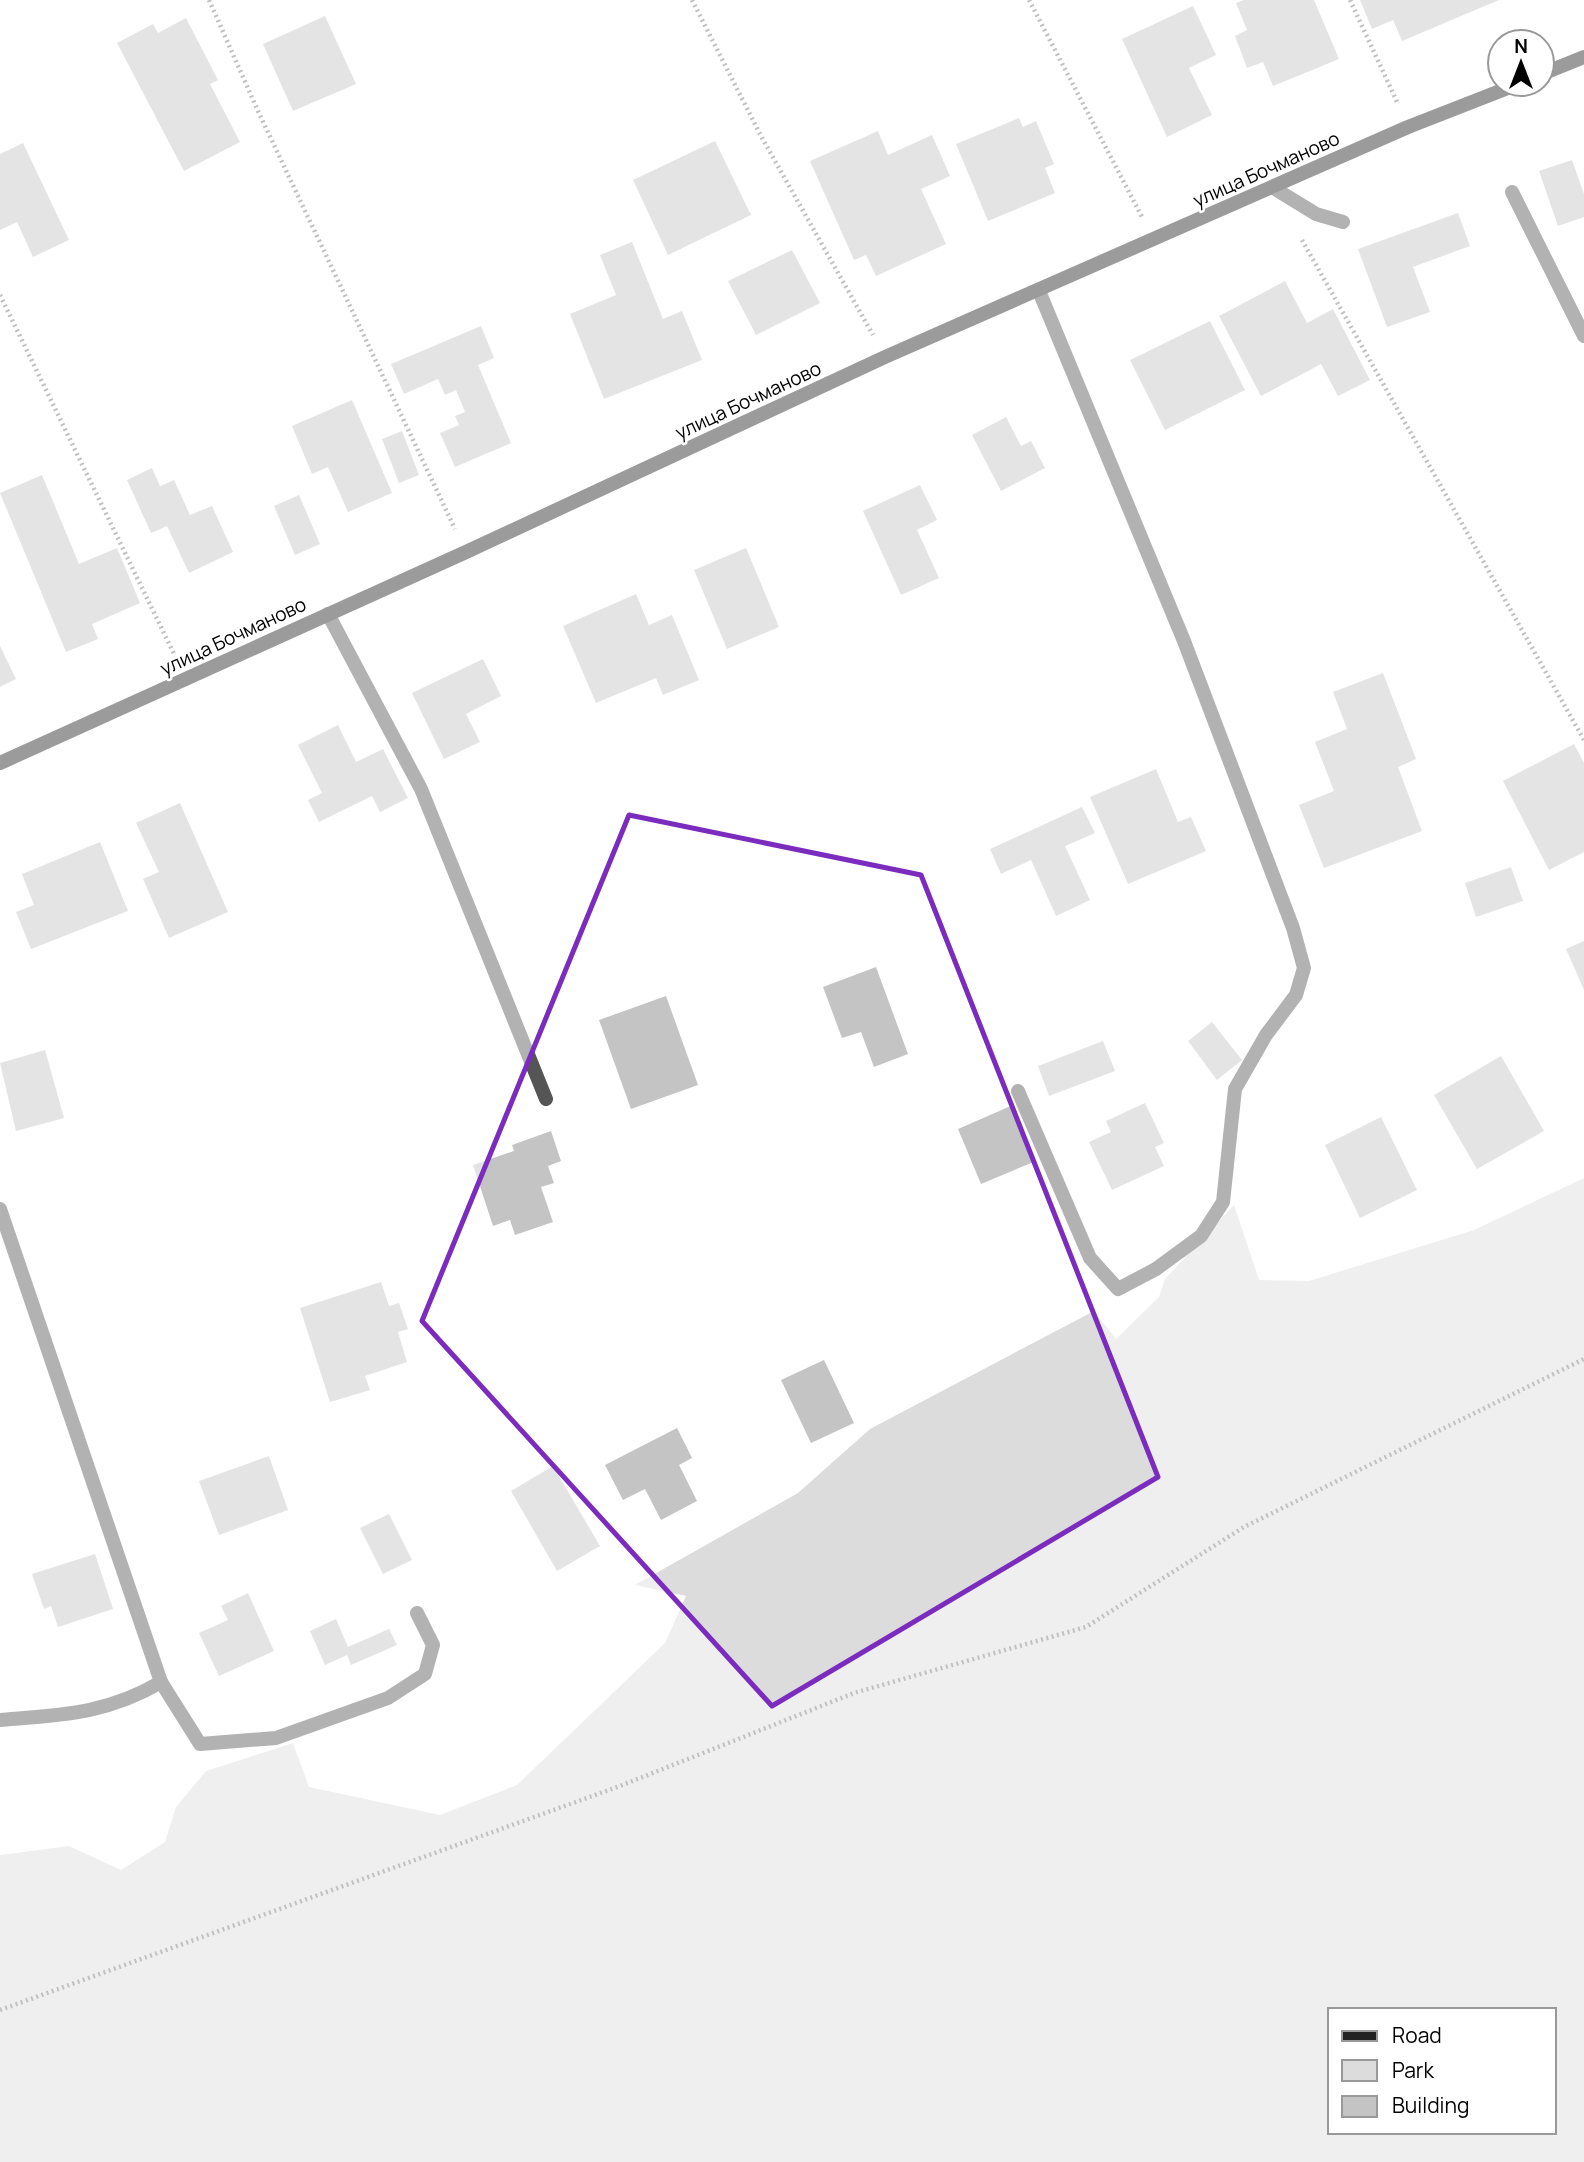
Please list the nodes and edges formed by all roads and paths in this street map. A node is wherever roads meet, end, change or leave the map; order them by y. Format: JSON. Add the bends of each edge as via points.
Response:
{"nodes":[{"id":1,"x":209,"y":0,"type":"edge"},
{"id":2,"x":692,"y":0,"type":"edge"},
{"id":3,"x":1029,"y":0,"type":"edge"},
{"id":4,"x":1350,"y":0,"type":"edge"},
{"id":5,"x":1584,"y":57,"type":"edge"},
{"id":6,"x":1556,"y":68,"type":"edge"},
{"id":7,"x":1486,"y":97,"type":"edge"},
{"id":8,"x":1408,"y":127,"type":"junction"},
{"id":9,"x":1272,"y":187,"type":"junction"},
{"id":10,"x":1512,"y":192,"type":"dead end"},
{"id":11,"x":1343,"y":222,"type":"dead end"},
{"id":12,"x":1299,"y":235,"type":"dead end"},
{"id":13,"x":1154,"y":241,"type":"junction"},
{"id":14,"x":1039,"y":291,"type":"junction"},
{"id":15,"x":0,"y":295,"type":"edge"},
{"id":16,"x":1584,"y":336,"type":"edge"},
{"id":17,"x":885,"y":357,"type":"junction"},
{"id":18,"x":466,"y":552,"type":"junction"},
{"id":19,"x":328,"y":614,"type":"junction"},
{"id":20,"x":186,"y":679,"type":"junction"},
{"id":21,"x":1584,"y":740,"type":"edge"},
{"id":22,"x":0,"y":763,"type":"edge"},
{"id":23,"x":1018,"y":1091,"type":"dead end"},
{"id":24,"x":546,"y":1099,"type":"dead end"},
{"id":25,"x":0,"y":1209,"type":"edge"},
{"id":26,"x":1584,"y":1359,"type":"edge"},
{"id":27,"x":417,"y":1613,"type":"dead end"},
{"id":28,"x":161,"y":1682,"type":"junction"},
{"id":29,"x":0,"y":1720,"type":"edge"},
{"id":30,"x":0,"y":2010,"type":"edge"}],
"edges":[{"from":1,"to":18,"type":"path"},
{"from":2,"to":17,"type":"path","via":[[761,136]]},
{"from":3,"to":13,"type":"path"},
{"from":4,"to":8,"type":"path"},
{"from":5,"to":6,"type":"main road"},
{"from":7,"to":8,"type":"main road","name":"улица Бочманово"},
{"from":8,"to":9,"type":"main road","name":"улица Бочманово"},
{"from":9,"to":11,"type":"street","via":[[1316,214]]},
{"from":9,"to":13,"type":"main road","name":"улица Бочманово"},
{"from":10,"to":16,"type":"street"},
{"from":12,"to":21,"type":"path"},
{"from":13,"to":14,"type":"main road","name":"улица Бочманово"},
{"from":14,"to":17,"type":"main road","name":"улица Бочманово"},
{"from":14,"to":23,"type":"street","via":[[1184,641],[1304,968],[1296,995],[1235,1089],[1223,1202],[1201,1236],[1156,1269],[1118,1289],[1090,1258]]},
{"from":15,"to":20,"type":"path"},
{"from":17,"to":18,"type":"main road","name":"улица Бочманово"},
{"from":18,"to":19,"type":"main road","name":"улица Бочманово"},
{"from":19,"to":20,"type":"main road","name":"улица Бочманово"},
{"from":19,"to":24,"type":"street","via":[[421,789]]},
{"from":20,"to":22,"type":"main road","name":"улица Бочманово"},
{"from":25,"to":28,"type":"street"},
{"from":26,"to":30,"type":"path","via":[[1244,1527],[1086,1627],[853,1693],[620,1786]]},
{"from":27,"to":28,"type":"street","via":[[432,1645],[425,1674],[388,1698],[276,1738],[201,1744]]},
{"from":28,"to":29,"type":"street","via":[[129,1701],[73,1714]]}]}
